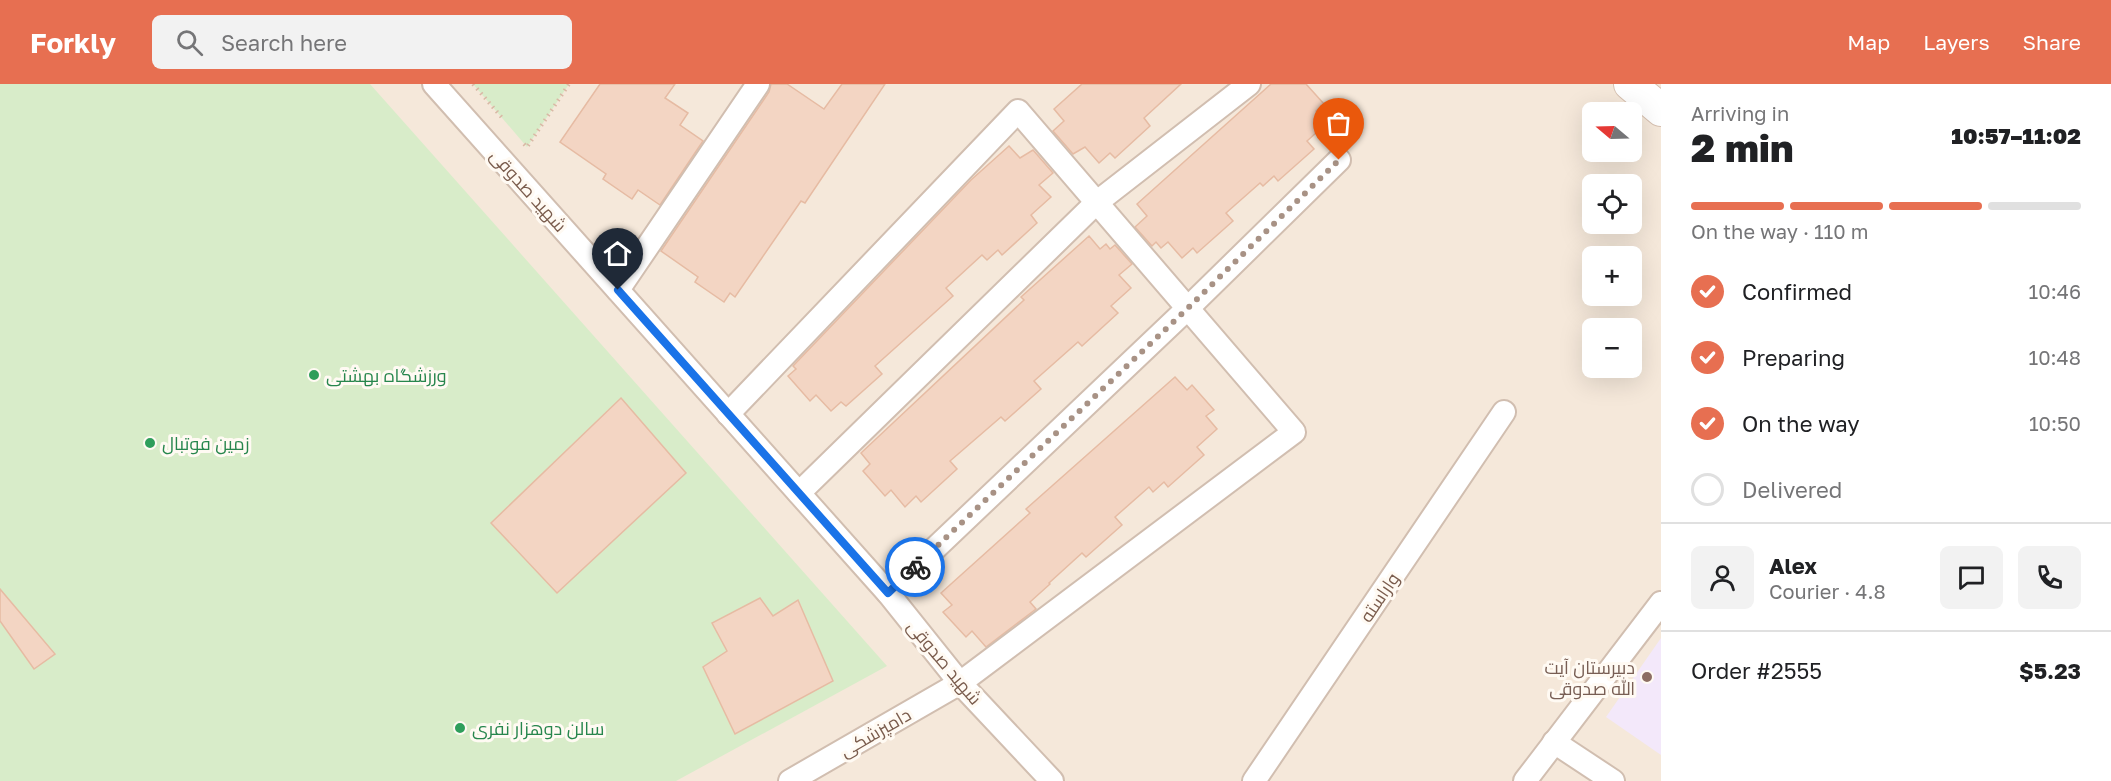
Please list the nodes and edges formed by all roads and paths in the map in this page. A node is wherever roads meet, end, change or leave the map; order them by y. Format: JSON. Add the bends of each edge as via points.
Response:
{"nodes":[{"id":1,"x":434,"y":84,"type":"edge"},
{"id":2,"x":473,"y":84,"type":"edge"},
{"id":3,"x":569,"y":84,"type":"edge"},
{"id":4,"x":758,"y":84,"type":"edge"},
{"id":5,"x":1249,"y":84,"type":"edge"},
{"id":6,"x":1630,"y":84,"type":"edge"},
{"id":7,"x":1661,"y":110,"type":"edge"},
{"id":8,"x":512,"y":129,"type":"dead end"},
{"id":9,"x":519,"y":138,"type":"dead end"},
{"id":10,"x":1339,"y":160,"type":"dead end"},
{"id":11,"x":1096,"y":203,"type":"junction"},
{"id":12,"x":618,"y":290,"type":"junction"},
{"id":13,"x":1188,"y":308,"type":"junction"},
{"id":14,"x":1504,"y":412,"type":"dead end"},
{"id":15,"x":728,"y":414,"type":"junction"},
{"id":16,"x":799,"y":493,"type":"junction"},
{"id":17,"x":888,"y":593,"type":"junction"},
{"id":18,"x":1661,"y":603,"type":"edge"},
{"id":19,"x":960,"y":683,"type":"junction"},
{"id":20,"x":1554,"y":742,"type":"junction"},
{"id":21,"x":790,"y":781,"type":"edge"},
{"id":22,"x":1052,"y":781,"type":"edge"},
{"id":23,"x":1254,"y":781,"type":"edge"},
{"id":24,"x":1525,"y":781,"type":"edge"},
{"id":25,"x":1613,"y":781,"type":"edge"}],
"edges":[{"from":1,"to":12,"type":"street","name":"شهید صدوقی"},
{"from":2,"to":8,"type":"path"},
{"from":3,"to":9,"type":"path","via":[[527,147]]},
{"from":4,"to":12,"type":"street"},
{"from":5,"to":11,"type":"street"},
{"from":6,"to":7,"type":"main road"},
{"from":10,"to":13,"type":"street"},
{"from":11,"to":13,"type":"street"},
{"from":11,"to":15,"type":"street","via":[[1018,111]]},
{"from":11,"to":16,"type":"street"},
{"from":12,"to":15,"type":"street","name":"شهید صدوقی"},
{"from":13,"to":17,"type":"street"},
{"from":13,"to":19,"type":"street","name":"دامپزشکی","via":[[1294,432]]},
{"from":14,"to":23,"type":"street","name":"واراسته"},
{"from":15,"to":16,"type":"street","name":"شهید صدوقی"},
{"from":16,"to":17,"type":"street","name":"شهید صدوقی"},
{"from":17,"to":19,"type":"street","name":"شهید صدوقی"},
{"from":18,"to":20,"type":"street"},
{"from":19,"to":21,"type":"street","name":"دامپزشکی"},
{"from":19,"to":22,"type":"street","name":"شهید صدوقی"},
{"from":20,"to":24,"type":"street"},
{"from":20,"to":25,"type":"street"}]}
